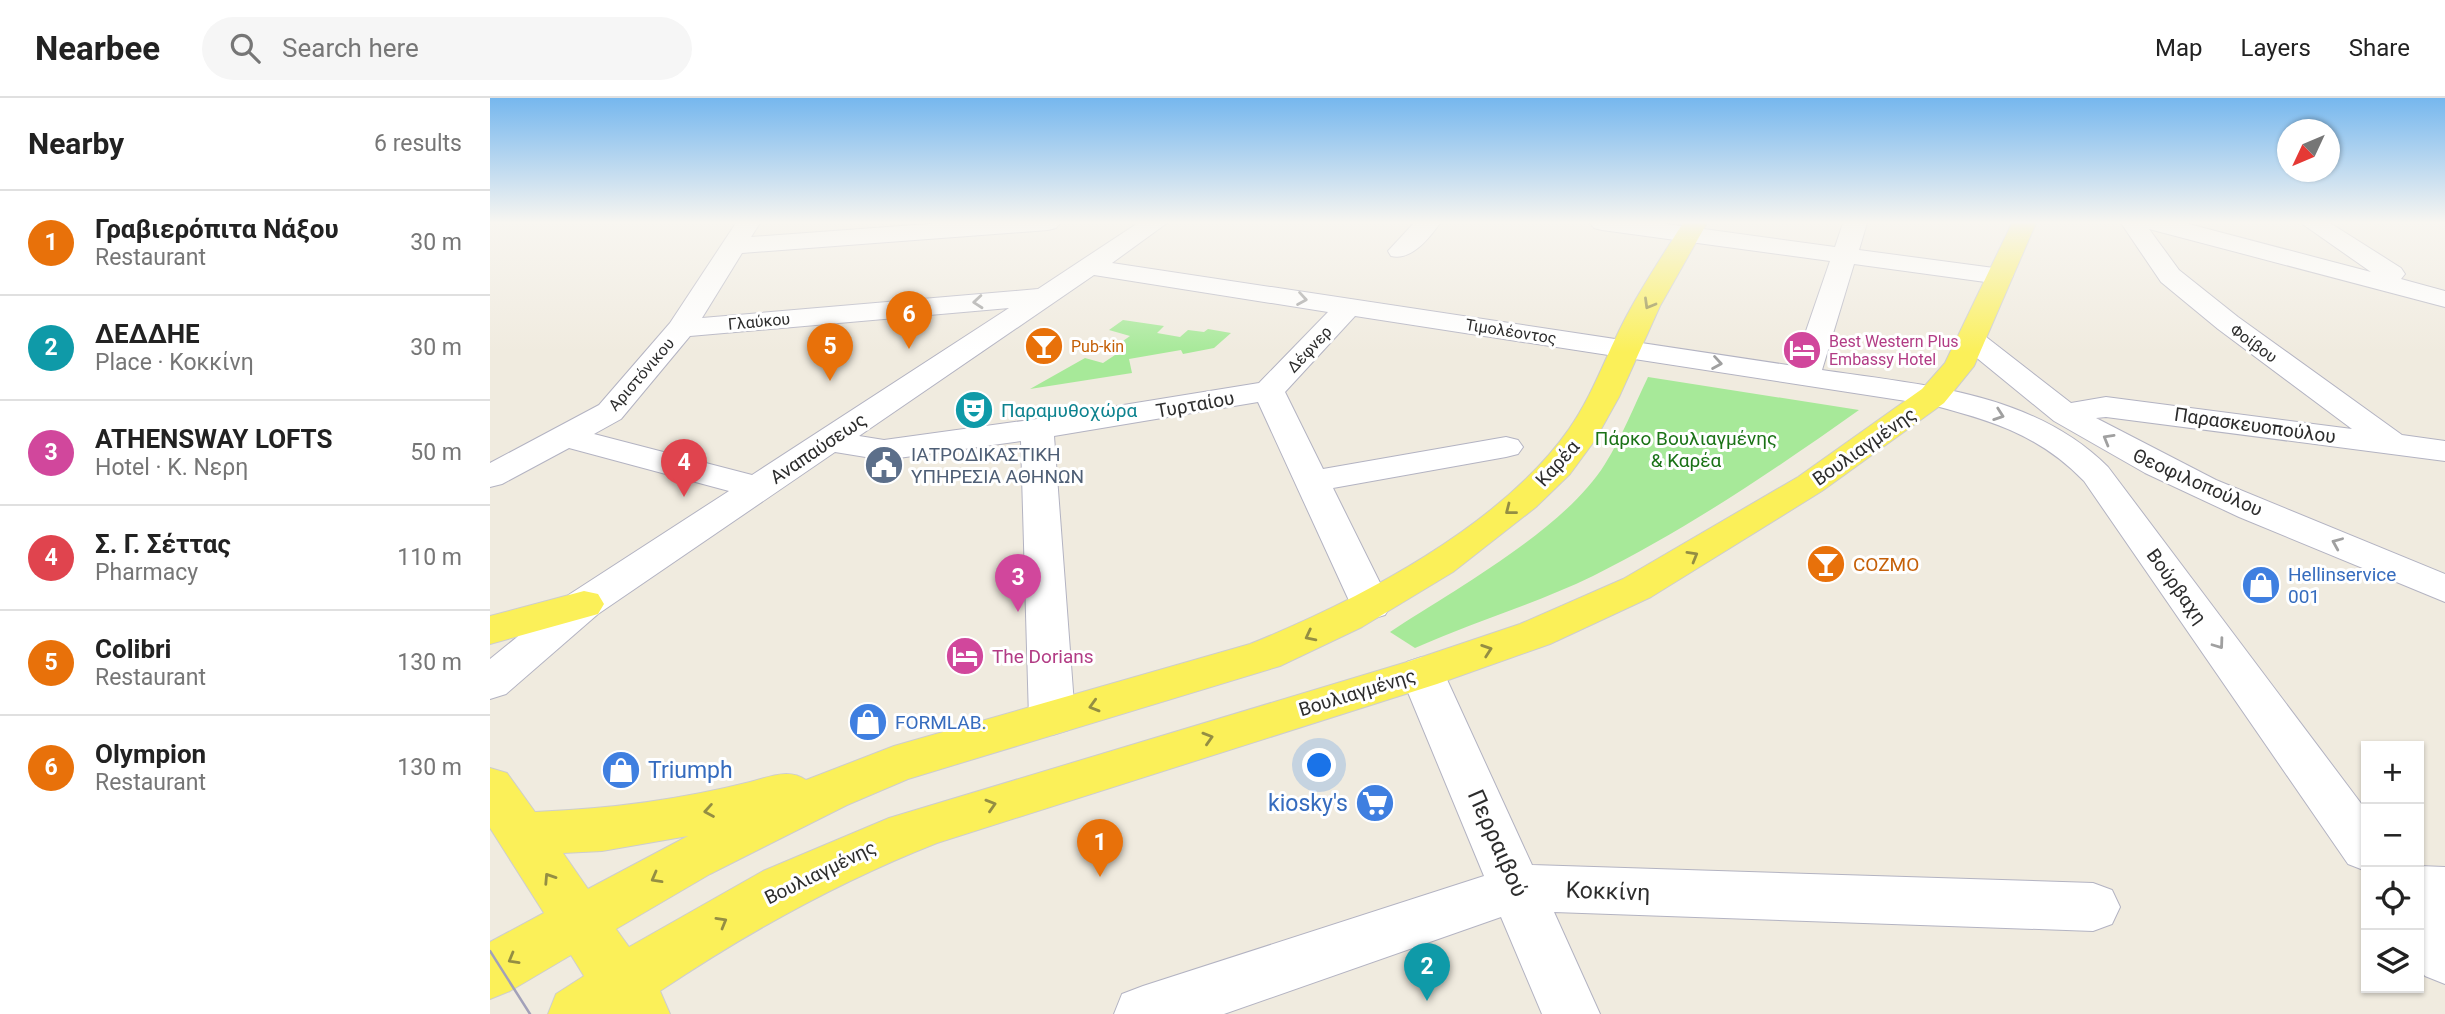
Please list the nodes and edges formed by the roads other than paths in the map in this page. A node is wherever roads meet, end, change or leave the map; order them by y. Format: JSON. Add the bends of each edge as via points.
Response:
{"nodes":[{"id":1,"x":720,"y":266,"type":"edge"},
{"id":2,"x":1672,"y":266,"type":"edge"},
{"id":3,"x":1841,"y":266,"type":"edge"},
{"id":4,"x":1924,"y":266,"type":"edge"},
{"id":5,"x":2005,"y":266,"type":"edge"},
{"id":6,"x":2163,"y":266,"type":"edge"},
{"id":7,"x":2319,"y":266,"type":"edge"},
{"id":8,"x":2379,"y":266,"type":"edge"},
{"id":9,"x":1089,"y":267,"type":"joint"},
{"id":10,"x":2000,"y":276,"type":"junction"},
{"id":11,"x":2420,"y":292,"type":"junction"},
{"id":12,"x":1045,"y":296,"type":"junction"},
{"id":13,"x":2445,"y":299,"type":"edge"},
{"id":14,"x":1349,"y":306,"type":"junction"},
{"id":15,"x":681,"y":328,"type":"junction"},
{"id":16,"x":1971,"y":338,"type":"junction"},
{"id":17,"x":1626,"y":349,"type":"junction"},
{"id":18,"x":1805,"y":377,"type":"junction"},
{"id":19,"x":1269,"y":391,"type":"junction"},
{"id":20,"x":1933,"y":396,"type":"junction"},
{"id":21,"x":2065,"y":414,"type":"junction"},
{"id":22,"x":1038,"y":429,"type":"junction"},
{"id":23,"x":566,"y":438,"type":"junction"},
{"id":24,"x":830,"y":440,"type":"junction"},
{"id":25,"x":2393,"y":444,"type":"junction"},
{"id":26,"x":1506,"y":447,"type":"dead end"},
{"id":27,"x":2445,"y":451,"type":"edge"},
{"id":28,"x":490,"y":477,"type":"edge"},
{"id":29,"x":1314,"y":481,"type":"junction"},
{"id":30,"x":759,"y":488,"type":"junction"},
{"id":31,"x":2445,"y":589,"type":"edge"},
{"id":32,"x":584,"y":604,"type":"junction"},
{"id":33,"x":1371,"y":605,"type":"junction"},
{"id":34,"x":490,"y":630,"type":"edge"},
{"id":35,"x":1422,"y":673,"type":"junction"},
{"id":36,"x":490,"y":683,"type":"edge"},
{"id":37,"x":1052,"y":718,"type":"junction"},
{"id":38,"x":894,"y":765,"type":"junction"},
{"id":39,"x":490,"y":787,"type":"edge"},
{"id":40,"x":521,"y":834,"type":"junction"},
{"id":41,"x":2361,"y":842,"type":"edge"},
{"id":42,"x":1519,"y":888,"type":"junction"},
{"id":43,"x":2424,"y":889,"type":"edge"},
{"id":44,"x":2445,"y":890,"type":"edge"},
{"id":45,"x":2093,"y":907,"type":"dead end"},
{"id":46,"x":578,"y":922,"type":"junction"},
{"id":47,"x":2424,"y":929,"type":"edge"},
{"id":48,"x":2445,"y":958,"type":"edge"},
{"id":49,"x":490,"y":972,"type":"edge"},
{"id":50,"x":613,"y":1004,"type":"edge"},
{"id":51,"x":1143,"y":1014,"type":"edge"},
{"id":52,"x":1571,"y":1014,"type":"edge"}],
"edges":[{"from":1,"to":15,"type":"street","name":"Αριστόνικου"},
{"from":2,"to":17,"type":"main road","name":"Καρέα","one_way":true},
{"from":3,"to":18,"type":"street"},
{"from":4,"to":10,"type":"street"},
{"from":5,"to":10,"type":"main road","name":"Βουλιαγμένης"},
{"from":6,"to":25,"type":"street","name":"Φοίβου","via":[[2228,324]]},
{"from":7,"to":11,"type":"street"},
{"from":8,"to":11,"type":"street"},
{"from":9,"to":12,"type":"street","name":"Αναπαύσεως"},
{"from":9,"to":14,"type":"street","name":"Τιμολέοντος","one_way":true},
{"from":10,"to":16,"type":"main road","name":"Βουλιαγμένης"},
{"from":11,"to":13,"type":"street"},
{"from":12,"to":15,"type":"street","name":"Γλαύκου","one_way":true},
{"from":12,"to":24,"type":"street","name":"Αναπαύσεως"},
{"from":14,"to":17,"type":"street","name":"Τιμολέοντος"},
{"from":14,"to":19,"type":"street","name":"Δέφνερ"},
{"from":15,"to":23,"type":"street","name":"Αριστόνικου","via":[[610,412]]},
{"from":16,"to":20,"type":"main road","name":"Βουλιαγμένης","via":[[1959,366]]},
{"from":16,"to":21,"type":"street","name":"Θεοφιλοπούλου"},
{"from":17,"to":18,"type":"street","name":"Τιμολέοντος","one_way":true},
{"from":17,"to":33,"type":"main road","name":"Καρέα","one_way":true,"via":[[1582,434],[1557,466],[1517,506]]},
{"from":18,"to":20,"type":"street","name":"Τιμολέοντος"},
{"from":19,"to":22,"type":"street","name":"Τυρταίου"},
{"from":19,"to":29,"type":"street"},
{"from":35,"to":20,"type":"main road","name":"Βουλιαγμένης","one_way":true,"via":[[1535,634],[1637,588],[1760,517]]},
{"from":20,"to":41,"type":"street","name":"Βούρβαχη","one_way":true,"via":[[2038,429],[2079,455]]},
{"from":21,"to":25,"type":"street","name":"Παρασκευοπούλου","via":[[2106,407]]},
{"from":31,"to":21,"type":"street","name":"Θεοφιλοπούλου","one_way":true,"via":[[2215,491]]},
{"from":22,"to":24,"type":"street","name":"Τυρταίου","via":[[884,450]]},
{"from":22,"to":37,"type":"street"},
{"from":23,"to":28,"type":"street","name":"Αριστόνικου"},
{"from":23,"to":30,"type":"street"},
{"from":24,"to":30,"type":"street","name":"Αναπαύσεως"},
{"from":25,"to":27,"type":"street","name":"Παρασκευοπούλου"},
{"from":26,"to":29,"type":"street"},
{"from":29,"to":33,"type":"street"},
{"from":30,"to":32,"type":"street","name":"Αναπαύσεως"},
{"from":32,"to":34,"type":"main road"},
{"from":32,"to":36,"type":"street","name":"Αναπαύσεως"},
{"from":33,"to":37,"type":"main road","one_way":true,"via":[[1265,655]]},
{"from":35,"to":42,"type":"street","name":"Περραιβού"},
{"from":50,"to":35,"type":"main road","name":"Βουλιαγμένης","one_way":true,"via":[[783,887],[854,853],[925,826]]},
{"from":37,"to":38,"type":"main road"},
{"from":38,"to":40,"type":"main road","one_way":true,"via":[[724,809],[602,830]]},
{"from":38,"to":46,"type":"main road","one_way":true,"via":[[714,846]]},
{"from":39,"to":40,"type":"main road"},
{"from":46,"to":40,"type":"main road","one_way":true},
{"from":42,"to":45,"type":"street","name":"Κοκκίνη"},
{"from":42,"to":51,"type":"street","name":"Κοκκίνη"},
{"from":42,"to":52,"type":"street","name":"Περραιβού"},
{"from":43,"to":44,"type":"street"},
{"from":46,"to":49,"type":"main road","one_way":true},
{"from":46,"to":50,"type":"main road"},
{"from":47,"to":48,"type":"street"}]}
